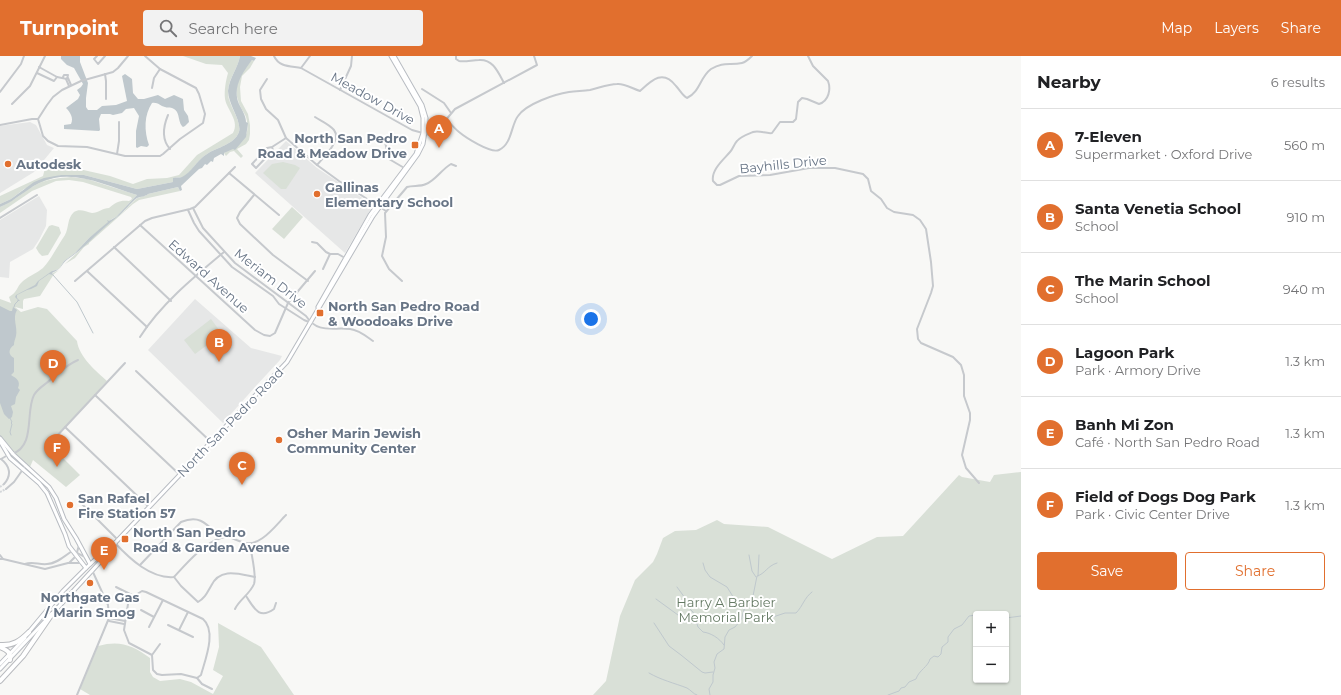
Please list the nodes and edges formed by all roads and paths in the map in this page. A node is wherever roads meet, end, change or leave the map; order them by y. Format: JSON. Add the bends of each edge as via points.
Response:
{"nodes":[{"id":1,"x":24,"y":56,"type":"edge"},
{"id":2,"x":45,"y":56,"type":"edge"},
{"id":3,"x":97,"y":56,"type":"edge"},
{"id":4,"x":104,"y":56,"type":"edge"},
{"id":5,"x":128,"y":56,"type":"edge"},
{"id":6,"x":145,"y":56,"type":"edge"},
{"id":7,"x":274,"y":56,"type":"edge"},
{"id":8,"x":310,"y":56,"type":"edge"},
{"id":9,"x":352,"y":56,"type":"edge"},
{"id":10,"x":392,"y":56,"type":"edge"},
{"id":11,"x":456,"y":56,"type":"edge"},
{"id":12,"x":534,"y":56,"type":"edge"},
{"id":13,"x":752,"y":56,"type":"edge"},
{"id":14,"x":808,"y":56,"type":"edge"},
{"id":15,"x":40,"y":67,"type":"junction"},
{"id":16,"x":301,"y":68,"type":"junction"},
{"id":17,"x":160,"y":69,"type":"junction"},
{"id":18,"x":37,"y":73,"type":"junction"},
{"id":19,"x":105,"y":74,"type":"junction"},
{"id":20,"x":57,"y":76,"type":"junction"},
{"id":21,"x":267,"y":79,"type":"dead end"},
{"id":22,"x":504,"y":82,"type":"junction"},
{"id":23,"x":70,"y":85,"type":"junction"},
{"id":24,"x":152,"y":88,"type":"dead end"},
{"id":25,"x":422,"y":89,"type":"dead end"},
{"id":26,"x":340,"y":90,"type":"junction"},
{"id":27,"x":0,"y":92,"type":"edge"},
{"id":28,"x":106,"y":99,"type":"dead end"},
{"id":29,"x":12,"y":104,"type":"dead end"},
{"id":30,"x":451,"y":113,"type":"junction"},
{"id":31,"x":168,"y":115,"type":"dead end"},
{"id":32,"x":315,"y":117,"type":"dead end"},
{"id":33,"x":38,"y":119,"type":"junction"},
{"id":34,"x":446,"y":119,"type":"junction"},
{"id":35,"x":119,"y":122,"type":"dead end"},
{"id":36,"x":0,"y":123,"type":"edge"},
{"id":37,"x":424,"y":134,"type":"junction"},
{"id":38,"x":286,"y":138,"type":"junction"},
{"id":39,"x":367,"y":144,"type":"dead end"},
{"id":40,"x":272,"y":147,"type":"junction"},
{"id":41,"x":170,"y":149,"type":"junction"},
{"id":42,"x":116,"y":154,"type":"junction"},
{"id":43,"x":317,"y":165,"type":"junction"},
{"id":44,"x":456,"y":166,"type":"dead end"},
{"id":45,"x":235,"y":168,"type":"dead end"},
{"id":46,"x":406,"y":169,"type":"junction"},
{"id":47,"x":229,"y":173,"type":"junction"},
{"id":48,"x":37,"y":195,"type":"dead end"},
{"id":49,"x":254,"y":195,"type":"junction"},
{"id":50,"x":378,"y":205,"type":"junction"},
{"id":51,"x":193,"y":208,"type":"junction"},
{"id":52,"x":188,"y":210,"type":"junction"},
{"id":53,"x":386,"y":211,"type":"junction"},
{"id":54,"x":279,"y":215,"type":"dead end"},
{"id":55,"x":0,"y":218,"type":"edge"},
{"id":56,"x":140,"y":224,"type":"junction"},
{"id":57,"x":312,"y":242,"type":"dead end"},
{"id":58,"x":114,"y":247,"type":"junction"},
{"id":59,"x":224,"y":252,"type":"junction"},
{"id":60,"x":220,"y":254,"type":"junction"},
{"id":61,"x":330,"y":254,"type":"junction"},
{"id":62,"x":347,"y":258,"type":"junction"},
{"id":63,"x":322,"y":270,"type":"dead end"},
{"id":64,"x":87,"y":271,"type":"junction"},
{"id":65,"x":315,"y":272,"type":"dead end"},
{"id":66,"x":195,"y":276,"type":"junction"},
{"id":67,"x":308,"y":280,"type":"junction"},
{"id":68,"x":75,"y":281,"type":"dead end"},
{"id":69,"x":402,"y":281,"type":"dead end"},
{"id":70,"x":171,"y":301,"type":"junction"},
{"id":71,"x":288,"y":303,"type":"junction"},
{"id":72,"x":286,"y":308,"type":"junction"},
{"id":73,"x":310,"y":322,"type":"junction"},
{"id":74,"x":147,"y":327,"type":"junction"},
{"id":75,"x":140,"y":338,"type":"dead end"},
{"id":76,"x":373,"y":341,"type":"dead end"},
{"id":77,"x":78,"y":360,"type":"dead end"},
{"id":78,"x":125,"y":363,"type":"dead end"},
{"id":79,"x":136,"y":372,"type":"dead end"},
{"id":80,"x":95,"y":395,"type":"junction"},
{"id":81,"x":65,"y":427,"type":"junction"},
{"id":82,"x":0,"y":439,"type":"edge"},
{"id":83,"x":54,"y":439,"type":"dead end"},
{"id":84,"x":212,"y":443,"type":"junction"},
{"id":85,"x":13,"y":454,"type":"junction"},
{"id":86,"x":8,"y":455,"type":"junction"},
{"id":87,"x":0,"y":459,"type":"edge"},
{"id":88,"x":26,"y":465,"type":"junction"},
{"id":89,"x":23,"y":469,"type":"junction"},
{"id":90,"x":180,"y":475,"type":"junction"},
{"id":91,"x":979,"y":483,"type":"dead end"},
{"id":92,"x":4,"y":484,"type":"dead end"},
{"id":93,"x":6,"y":489,"type":"tunnel mouth"},
{"id":94,"x":78,"y":500,"type":"dead end"},
{"id":95,"x":150,"y":507,"type":"junction"},
{"id":96,"x":286,"y":515,"type":"dead end"},
{"id":97,"x":221,"y":538,"type":"junction"},
{"id":98,"x":117,"y":542,"type":"junction"},
{"id":99,"x":79,"y":544,"type":"junction"},
{"id":100,"x":250,"y":544,"type":"junction"},
{"id":101,"x":72,"y":551,"type":"junction"},
{"id":102,"x":76,"y":554,"type":"junction"},
{"id":103,"x":0,"y":555,"type":"edge"},
{"id":104,"x":86,"y":557,"type":"junction"},
{"id":105,"x":1,"y":559,"type":"edge"},
{"id":106,"x":68,"y":563,"type":"junction"},
{"id":107,"x":82,"y":563,"type":"junction"},
{"id":108,"x":25,"y":564,"type":"junction"},
{"id":109,"x":90,"y":564,"type":"junction"},
{"id":110,"x":140,"y":565,"type":"junction"},
{"id":111,"x":86,"y":568,"type":"junction"},
{"id":112,"x":92,"y":570,"type":"junction"},
{"id":113,"x":174,"y":577,"type":"junction"},
{"id":114,"x":255,"y":577,"type":"junction"},
{"id":115,"x":116,"y":587,"type":"dead end"},
{"id":116,"x":134,"y":596,"type":"junction"},
{"id":117,"x":246,"y":596,"type":"junction"},
{"id":118,"x":163,"y":600,"type":"junction"},
{"id":119,"x":276,"y":603,"type":"dead end"},
{"id":120,"x":235,"y":609,"type":"dead end"},
{"id":121,"x":141,"y":610,"type":"dead end"},
{"id":122,"x":188,"y":612,"type":"junction"},
{"id":123,"x":52,"y":614,"type":"junction"},
{"id":124,"x":154,"y":617,"type":"junction"},
{"id":125,"x":109,"y":619,"type":"junction"},
{"id":126,"x":124,"y":622,"type":"junction"},
{"id":127,"x":168,"y":625,"type":"dead end"},
{"id":128,"x":149,"y":627,"type":"dead end"},
{"id":129,"x":179,"y":630,"type":"junction"},
{"id":130,"x":29,"y":632,"type":"junction"},
{"id":131,"x":193,"y":637,"type":"dead end"},
{"id":132,"x":160,"y":644,"type":"dead end"},
{"id":133,"x":0,"y":646,"type":"edge"},
{"id":134,"x":10,"y":655,"type":"junction"},
{"id":135,"x":152,"y":655,"type":"junction"},
{"id":136,"x":10,"y":660,"type":"junction"},
{"id":137,"x":0,"y":664,"type":"edge"},
{"id":138,"x":0,"y":669,"type":"edge"},
{"id":139,"x":197,"y":678,"type":"junction"},
{"id":140,"x":0,"y":681,"type":"edge"},
{"id":141,"x":212,"y":689,"type":"dead end"},
{"id":142,"x":78,"y":695,"type":"edge"}],
"edges":[{"from":1,"to":27,"type":"street"},
{"from":2,"to":15,"type":"street"},
{"from":3,"to":4,"type":"street","via":[[94,59],[98,64]]},
{"from":5,"to":19,"type":"street","via":[[113,72]]},
{"from":6,"to":17,"type":"street"},
{"from":7,"to":16,"type":"street","name":"Meadow Drive","via":[[281,64]]},
{"from":8,"to":16,"type":"street"},
{"from":9,"to":26,"type":"street","via":[[352,66]]},
{"from":10,"to":37,"type":"main road","name":"North San Pedro Road","via":[[422,105],[426,118]]},
{"from":11,"to":22,"type":"street","via":[[459,61],[486,61],[496,68]]},
{"from":12,"to":22,"type":"street","via":[[537,65]]},
{"from":13,"to":34,"type":"street","via":[[742,63],[728,63],[713,68],[687,98],[669,78],[662,76],[640,91],[618,83],[568,92],[546,99],[524,108],[516,117],[506,142],[497,151],[474,142]]},
{"from":14,"to":91,"type":"street","name":"Bayhills Drive","via":[[813,66],[828,81],[826,100],[819,104],[802,98],[798,102],[796,119],[793,122],[780,122],[772,133],[754,132],[740,138],[720,161],[713,182],[720,185],[739,176],[770,175],[809,168],[835,168],[863,174],[868,179],[871,191],[887,208],[894,212],[913,215],[924,224],[933,286],[919,322],[917,335],[922,343],[953,357],[961,365],[964,375],[964,396],[970,413],[962,455],[966,468]]},
{"from":15,"to":18,"type":"street"},
{"from":15,"to":20,"type":"street"},
{"from":16,"to":26,"type":"street","name":"Meadow Drive"},
{"from":17,"to":24,"type":"street","via":[[154,78]]},
{"from":17,"to":41,"type":"street","via":[[198,89],[205,114],[203,123]]},
{"from":18,"to":20,"type":"street","via":[[54,82]]},
{"from":18,"to":29,"type":"street","via":[[30,86]]},
{"from":19,"to":23,"type":"street"},
{"from":19,"to":28,"type":"street"},
{"from":20,"to":23,"type":"street","via":[[66,78]]},
{"from":21,"to":38,"type":"street","via":[[260,90],[261,99],[266,110],[278,120]]},
{"from":22,"to":30,"type":"street"},
{"from":23,"to":33,"type":"street","via":[[53,97]]},
{"from":25,"to":30,"type":"street","via":[[444,103]]},
{"from":26,"to":37,"type":"street","name":"Meadow Drive","via":[[412,130]]},
{"from":30,"to":34,"type":"street"},
{"from":31,"to":41,"type":"street","via":[[164,124],[164,138]]},
{"from":32,"to":43,"type":"street","via":[[332,128],[336,136],[329,152]]},
{"from":33,"to":36,"type":"street"},
{"from":33,"to":42,"type":"street","via":[[43,136],[53,144],[87,147]]},
{"from":34,"to":37,"type":"street","via":[[433,135]]},
{"from":35,"to":42,"type":"street"},
{"from":37,"to":46,"type":"main road","name":"North San Pedro Road","via":[[418,154]]},
{"from":38,"to":40,"type":"street"},
{"from":38,"to":43,"type":"street"},
{"from":39,"to":46,"type":"street","via":[[374,136],[381,137],[385,142],[389,159]]},
{"from":40,"to":40,"type":"street","via":[[267,148],[252,164],[256,168],[273,150]]},
{"from":41,"to":42,"type":"street","via":[[160,156],[131,157]]},
{"from":43,"to":50,"type":"street"},
{"from":44,"to":53,"type":"street","via":[[451,164],[446,167],[425,185],[407,187]]},
{"from":45,"to":47,"type":"street"},
{"from":46,"to":50,"type":"main road","name":"North San Pedro Road"},
{"from":47,"to":49,"type":"street"},
{"from":47,"to":51,"type":"street"},
{"from":48,"to":55,"type":"street"},
{"from":49,"to":54,"type":"street"},
{"from":49,"to":67,"type":"street","via":[[236,218],[273,255]]},
{"from":50,"to":53,"type":"street"},
{"from":50,"to":62,"type":"main road","name":"North San Pedro Road"},
{"from":51,"to":52,"type":"street"},
{"from":51,"to":59,"type":"street","name":"Meriam Drive","via":[[203,228]]},
{"from":52,"to":56,"type":"street","via":[[152,218]]},
{"from":52,"to":60,"type":"street","name":"Meriam Drive","via":[[199,231]]},
{"from":53,"to":69,"type":"street","via":[[386,237],[382,256],[389,269]]},
{"from":56,"to":58,"type":"street"},
{"from":56,"to":66,"type":"street","name":"Edward Avenue"},
{"from":57,"to":61,"type":"street"},
{"from":58,"to":64,"type":"street"},
{"from":58,"to":70,"type":"street"},
{"from":59,"to":60,"type":"street"},
{"from":59,"to":71,"type":"street","name":"Meriam Drive","via":[[245,272]]},
{"from":60,"to":66,"type":"street"},
{"from":60,"to":72,"type":"street","name":"Meriam Drive","via":[[239,273]]},
{"from":61,"to":62,"type":"street"},
{"from":61,"to":63,"type":"street"},
{"from":62,"to":73,"type":"main road","name":"North San Pedro Road"},
{"from":64,"to":68,"type":"street"},
{"from":64,"to":74,"type":"street"},
{"from":65,"to":67,"type":"street"},
{"from":66,"to":70,"type":"street"},
{"from":66,"to":72,"type":"street","name":"Edward Avenue","via":[[255,330],[264,335],[270,336],[275,333]]},
{"from":67,"to":71,"type":"street"},
{"from":70,"to":74,"type":"street"},
{"from":71,"to":72,"type":"street"},
{"from":71,"to":73,"type":"street","name":"Meriam Drive"},
{"from":72,"to":73,"type":"street","name":"Meriam Drive"},
{"from":73,"to":76,"type":"street","via":[[320,328],[355,330]]},
{"from":73,"to":84,"type":"main road","name":"North San Pedro Road","via":[[288,362]]},
{"from":74,"to":75,"type":"street"},
{"from":77,"to":85,"type":"street","via":[[64,367],[35,394],[26,441],[18,452]]},
{"from":78,"to":80,"type":"street"},
{"from":79,"to":84,"type":"street"},
{"from":80,"to":81,"type":"street"},
{"from":80,"to":90,"type":"street"},
{"from":81,"to":83,"type":"street"},
{"from":81,"to":95,"type":"street"},
{"from":82,"to":85,"type":"main road"},
{"from":82,"to":86,"type":"main road"},
{"from":84,"to":90,"type":"main road","name":"North San Pedro Road"},
{"from":85,"to":86,"type":"street"},
{"from":85,"to":88,"type":"main road"},
{"from":86,"to":87,"type":"street"},
{"from":86,"to":89,"type":"main road"},
{"from":87,"to":92,"type":"street","via":[[10,470]]},
{"from":88,"to":89,"type":"street"},
{"from":88,"to":99,"type":"main road","via":[[51,490]]},
{"from":89,"to":93,"type":"street"},
{"from":89,"to":101,"type":"main road","via":[[48,495]]},
{"from":90,"to":95,"type":"main road","name":"North San Pedro Road"},
{"from":94,"to":98,"type":"street"},
{"from":95,"to":98,"type":"main road","name":"North San Pedro Road"},
{"from":96,"to":100,"type":"street","via":[[262,539]]},
{"from":97,"to":100,"type":"street","via":[[233,538]]},
{"from":97,"to":110,"type":"street","via":[[203,521],[190,519],[182,522]]},
{"from":97,"to":113,"type":"street","via":[[204,547]]},
{"from":98,"to":109,"type":"main road","name":"North San Pedro Road"},
{"from":98,"to":110,"type":"street","via":[[122,551]]},
{"from":98,"to":112,"type":"main road","name":"North San Pedro Road"},
{"from":99,"to":102,"type":"street"},
{"from":99,"to":104,"type":"main road"},
{"from":100,"to":114,"type":"street"},
{"from":101,"to":102,"type":"main road"},
{"from":101,"to":108,"type":"street","via":[[52,563]]},
{"from":102,"to":104,"type":"street"},
{"from":102,"to":106,"type":"street"},
{"from":102,"to":107,"type":"main road"},
{"from":103,"to":105,"type":"street"},
{"from":104,"to":109,"type":"main road"},
{"from":105,"to":108,"type":"street"},
{"from":106,"to":107,"type":"street"},
{"from":106,"to":108,"type":"street","via":[[48,569]]},
{"from":107,"to":111,"type":"main road"},
{"from":109,"to":111,"type":"main road","name":"North San Pedro Road"},
{"from":109,"to":112,"type":"main road"},
{"from":110,"to":113,"type":"street","via":[[158,576]]},
{"from":111,"to":112,"type":"main road"},
{"from":111,"to":130,"type":"main road","name":"North San Pedro Road","via":[[60,594]]},
{"from":112,"to":123,"type":"main road","name":"North San Pedro Road"},
{"from":112,"to":125,"type":"street","via":[[108,605]]},
{"from":113,"to":114,"type":"street","via":[[198,602],[204,598],[212,582],[220,575],[231,572]]},
{"from":114,"to":117,"type":"street","via":[[254,585]]},
{"from":115,"to":116,"type":"street"},
{"from":116,"to":118,"type":"street","via":[[142,591]]},
{"from":116,"to":126,"type":"street","via":[[128,604]]},
{"from":117,"to":119,"type":"street","via":[[256,611],[264,614],[274,609]]},
{"from":117,"to":120,"type":"street"},
{"from":118,"to":122,"type":"street"},
{"from":118,"to":124,"type":"street"},
{"from":121,"to":124,"type":"street"},
{"from":122,"to":129,"type":"street"},
{"from":122,"to":139,"type":"street","via":[[203,619],[209,626],[210,644],[201,675]]},
{"from":123,"to":136,"type":"main road","name":"North San Pedro Road"},
{"from":123,"to":140,"type":"highway","via":[[22,656]]},
{"from":124,"to":128,"type":"street"},
{"from":125,"to":126,"type":"street"},
{"from":125,"to":142,"type":"street"},
{"from":126,"to":135,"type":"street","via":[[129,643]]},
{"from":127,"to":129,"type":"street"},
{"from":129,"to":131,"type":"street"},
{"from":130,"to":133,"type":"highway","via":[[17,643]]},
{"from":130,"to":134,"type":"main road","name":"North San Pedro Road"},
{"from":132,"to":135,"type":"street"},
{"from":133,"to":134,"type":"highway"},
{"from":134,"to":136,"type":"highway"},
{"from":134,"to":137,"type":"main road","name":"North San Pedro Road"},
{"from":135,"to":139,"type":"street","via":[[153,670],[157,674],[181,674]]},
{"from":136,"to":138,"type":"main road","name":"North San Pedro Road"},
{"from":139,"to":141,"type":"street"}]}
